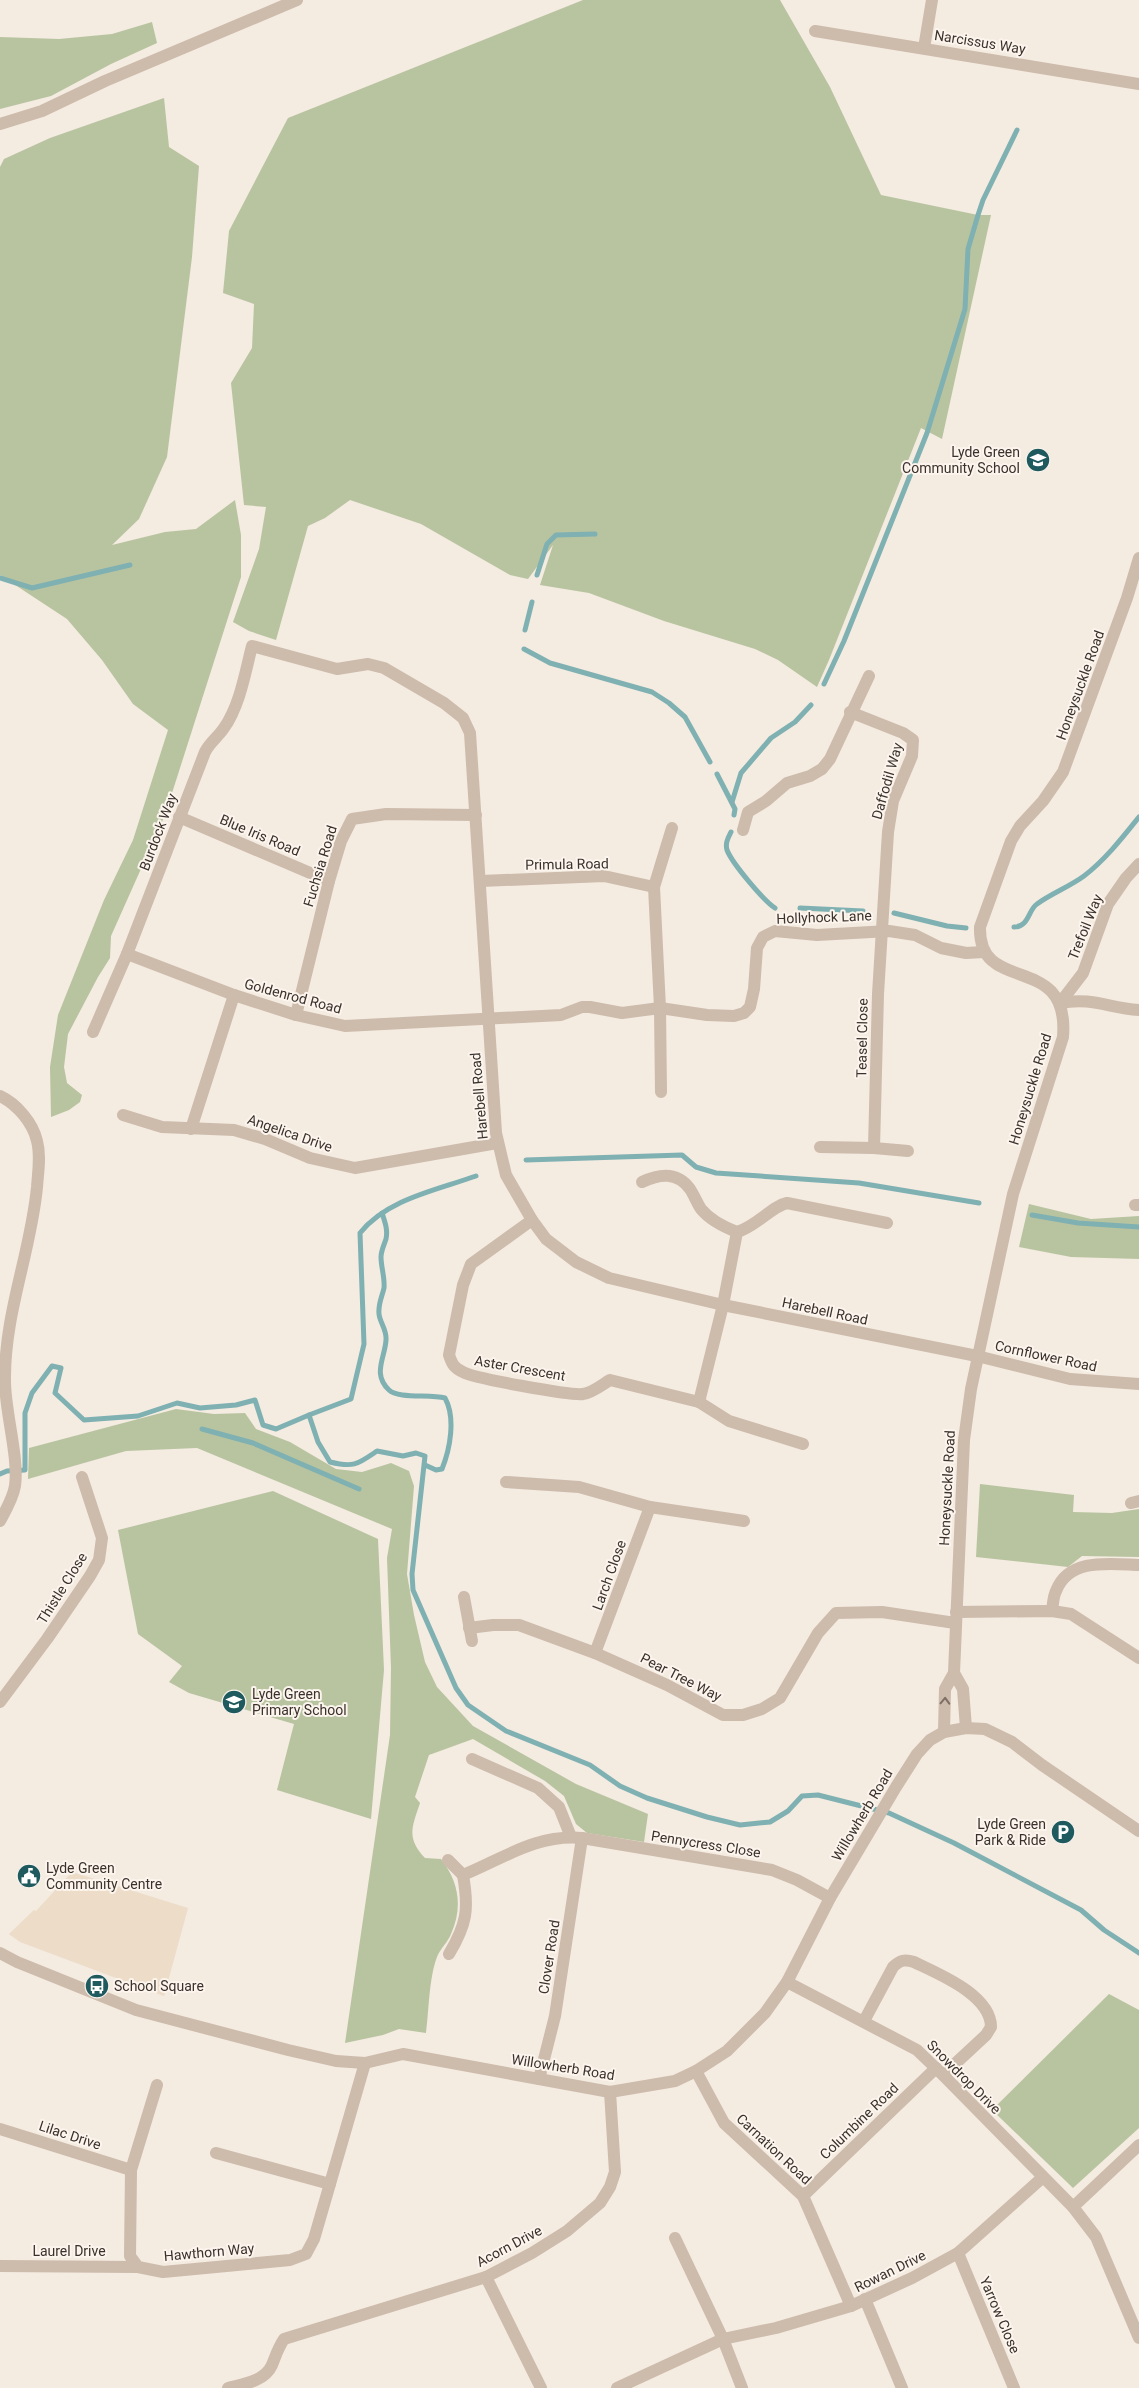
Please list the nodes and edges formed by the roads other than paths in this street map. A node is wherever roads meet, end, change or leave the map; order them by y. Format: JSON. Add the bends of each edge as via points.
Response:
{"nodes":[{"id":1,"x":297,"y":0,"type":"edge"},
{"id":2,"x":932,"y":0,"type":"edge"},
{"id":3,"x":815,"y":31,"type":"dead end"},
{"id":4,"x":924,"y":48,"type":"junction"},
{"id":5,"x":1139,"y":84,"type":"edge"},
{"id":6,"x":0,"y":124,"type":"edge"},
{"id":7,"x":1139,"y":558,"type":"edge"},
{"id":8,"x":252,"y":646,"type":"joint"},
{"id":9,"x":869,"y":676,"type":"dead end"},
{"id":10,"x":850,"y":712,"type":"junction"},
{"id":11,"x":476,"y":815,"type":"junction"},
{"id":12,"x":179,"y":817,"type":"junction"},
{"id":13,"x":672,"y":828,"type":"dead end"},
{"id":14,"x":743,"y":830,"type":"dead end"},
{"id":15,"x":1139,"y":864,"type":"edge"},
{"id":16,"x":329,"y":881,"type":"junction"},
{"id":17,"x":480,"y":882,"type":"junction"},
{"id":18,"x":654,"y":887,"type":"junction"},
{"id":19,"x":881,"y":930,"type":"junction"},
{"id":20,"x":984,"y":952,"type":"junction"},
{"id":21,"x":128,"y":954,"type":"junction"},
{"id":22,"x":234,"y":995,"type":"junction"},
{"id":23,"x":1060,"y":1003,"type":"junction"},
{"id":24,"x":660,"y":1008,"type":"junction"},
{"id":25,"x":1139,"y":1010,"type":"edge"},
{"id":26,"x":296,"y":1015,"type":"junction"},
{"id":27,"x":488,"y":1017,"type":"junction"},
{"id":28,"x":93,"y":1032,"type":"dead end"},
{"id":29,"x":661,"y":1092,"type":"dead end"},
{"id":30,"x":0,"y":1096,"type":"edge"},
{"id":31,"x":122,"y":1115,"type":"dead end"},
{"id":32,"x":191,"y":1129,"type":"junction"},
{"id":33,"x":497,"y":1143,"type":"junction"},
{"id":34,"x":820,"y":1147,"type":"dead end"},
{"id":35,"x":874,"y":1148,"type":"junction"},
{"id":36,"x":908,"y":1151,"type":"dead end"},
{"id":37,"x":642,"y":1182,"type":"dead end"},
{"id":38,"x":532,"y":1220,"type":"junction"},
{"id":39,"x":887,"y":1223,"type":"dead end"},
{"id":40,"x":737,"y":1232,"type":"junction"},
{"id":41,"x":724,"y":1305,"type":"junction"},
{"id":42,"x":977,"y":1356,"type":"junction"},
{"id":43,"x":1139,"y":1384,"type":"edge"},
{"id":44,"x":699,"y":1402,"type":"junction"},
{"id":45,"x":803,"y":1444,"type":"dead end"},
{"id":46,"x":82,"y":1477,"type":"dead end"},
{"id":47,"x":506,"y":1482,"type":"dead end"},
{"id":48,"x":650,"y":1507,"type":"junction"},
{"id":49,"x":0,"y":1521,"type":"edge"},
{"id":50,"x":744,"y":1522,"type":"dead end"},
{"id":51,"x":1139,"y":1565,"type":"edge"},
{"id":52,"x":464,"y":1597,"type":"dead end"},
{"id":53,"x":1052,"y":1611,"type":"junction"},
{"id":54,"x":955,"y":1618,"type":"junction"},
{"id":55,"x":595,"y":1653,"type":"junction"},
{"id":56,"x":1139,"y":1658,"type":"edge"},
{"id":57,"x":954,"y":1673,"type":"junction"},
{"id":58,"x":0,"y":1702,"type":"edge"},
{"id":59,"x":966,"y":1728,"type":"junction"},
{"id":60,"x":944,"y":1732,"type":"junction"},
{"id":61,"x":472,"y":1759,"type":"dead end"},
{"id":62,"x":1139,"y":1831,"type":"edge"},
{"id":63,"x":577,"y":1838,"type":"junction"},
{"id":64,"x":448,"y":1860,"type":"dead end"},
{"id":65,"x":463,"y":1875,"type":"junction"},
{"id":66,"x":830,"y":1898,"type":"junction"},
{"id":67,"x":0,"y":1953,"type":"edge"},
{"id":68,"x":449,"y":1954,"type":"dead end"},
{"id":69,"x":787,"y":1982,"type":"junction"},
{"id":70,"x":864,"y":2020,"type":"junction"},
{"id":71,"x":365,"y":2063,"type":"junction"},
{"id":72,"x":696,"y":2071,"type":"junction"},
{"id":73,"x":939,"y":2072,"type":"junction"},
{"id":74,"x":539,"y":2079,"type":"junction"},
{"id":75,"x":157,"y":2085,"type":"dead end"},
{"id":76,"x":610,"y":2092,"type":"junction"},
{"id":77,"x":0,"y":2129,"type":"edge"},
{"id":78,"x":1139,"y":2145,"type":"edge"},
{"id":79,"x":216,"y":2152,"type":"dead end"},
{"id":80,"x":131,"y":2170,"type":"junction"},
{"id":81,"x":1042,"y":2178,"type":"junction"},
{"id":82,"x":330,"y":2184,"type":"junction"},
{"id":83,"x":803,"y":2196,"type":"junction"},
{"id":84,"x":1073,"y":2207,"type":"junction"},
{"id":85,"x":675,"y":2238,"type":"dead end"},
{"id":86,"x":958,"y":2253,"type":"junction"},
{"id":87,"x":0,"y":2266,"type":"edge"},
{"id":88,"x":138,"y":2267,"type":"junction"},
{"id":89,"x":486,"y":2277,"type":"junction"},
{"id":90,"x":865,"y":2299,"type":"junction"},
{"id":91,"x":850,"y":2306,"type":"junction"},
{"id":92,"x":1139,"y":2338,"type":"edge"},
{"id":93,"x":723,"y":2339,"type":"junction"},
{"id":94,"x":228,"y":2388,"type":"edge"},
{"id":95,"x":541,"y":2388,"type":"edge"},
{"id":96,"x":617,"y":2388,"type":"edge"},
{"id":97,"x":742,"y":2388,"type":"edge"},
{"id":98,"x":902,"y":2388,"type":"edge"},
{"id":99,"x":1014,"y":2388,"type":"edge"}],
"edges":[{"from":1,"to":6,"type":"street","via":[[42,111]]},
{"from":2,"to":4,"type":"street"},
{"from":3,"to":4,"type":"street","name":"Narcissus Way"},
{"from":4,"to":5,"type":"street","name":"Narcissus Way"},
{"from":7,"to":20,"type":"street","name":"Honeysuckle Road","via":[[1128,598],[1064,772],[1020,826],[1005,855],[980,927]]},
{"from":8,"to":11,"type":"street","name":"Harebell Road","via":[[337,669],[356,664],[384,668],[444,703],[463,718],[470,733]]},
{"from":8,"to":12,"type":"street","name":"Burdock Way","via":[[235,707],[225,727],[204,752]]},
{"from":9,"to":10,"type":"street"},
{"from":10,"to":14,"type":"street","via":[[822,769],[787,783],[766,802],[748,812]]},
{"from":10,"to":19,"type":"street","name":"Daffodil Way","via":[[903,732],[914,740],[912,756],[893,801],[889,824]]},
{"from":11,"to":16,"type":"street","name":"Fuchsia Road","via":[[386,814],[352,819],[341,840]]},
{"from":11,"to":17,"type":"street","name":"Harebell Road"},
{"from":12,"to":16,"type":"street","name":"Blue Iris Road"},
{"from":12,"to":21,"type":"street","name":"Burdock Way"},
{"from":13,"to":18,"type":"street"},
{"from":15,"to":23,"type":"street","name":"Trefoil Way","via":[[1108,904],[1083,973]]},
{"from":16,"to":26,"type":"street","name":"Fuchsia Road"},
{"from":17,"to":18,"type":"street","name":"Primula Road","via":[[604,876]]},
{"from":17,"to":27,"type":"street","name":"Harebell Road"},
{"from":18,"to":24,"type":"street"},
{"from":19,"to":20,"type":"street","name":"Hollyhock Lane","via":[[915,936],[941,948],[966,953]]},
{"from":19,"to":24,"type":"street","name":"Hollyhock Lane","via":[[817,935],[775,931],[763,936],[757,948],[754,989],[750,1007],[744,1013],[706,1015]]},
{"from":19,"to":35,"type":"street","name":"Teasel Close"},
{"from":20,"to":23,"type":"street","via":[[996,966],[1043,983]]},
{"from":21,"to":22,"type":"street","name":"Goldenrod Road"},
{"from":21,"to":28,"type":"street","name":"Burdock Way"},
{"from":22,"to":26,"type":"street","name":"Goldenrod Road"},
{"from":22,"to":32,"type":"street"},
{"from":23,"to":25,"type":"street","via":[[1090,1000]]},
{"from":23,"to":42,"type":"street","name":"Honeysuckle Road","via":[[1065,1018],[1063,1037],[1013,1194]]},
{"from":24,"to":27,"type":"street","name":"Hollyhock Lane","via":[[622,1013],[582,1007],[561,1015]]},
{"from":24,"to":29,"type":"street"},
{"from":26,"to":27,"type":"street","name":"Goldenrod Road","via":[[345,1026]]},
{"from":27,"to":33,"type":"street","name":"Harebell Road"},
{"from":30,"to":49,"type":"street","via":[[19,1110],[34,1129],[39,1163],[35,1205],[6,1356],[7,1410],[15,1471],[11,1499]]},
{"from":31,"to":32,"type":"street","name":"Angelica Drive","via":[[162,1127]]},
{"from":32,"to":33,"type":"street","name":"Angelica Drive","via":[[234,1130],[310,1158],[355,1168]]},
{"from":33,"to":38,"type":"street","name":"Harebell Road","via":[[506,1175]]},
{"from":34,"to":35,"type":"street"},
{"from":35,"to":36,"type":"street"},
{"from":37,"to":40,"type":"street","via":[[666,1174],[675,1177],[689,1188],[702,1210],[722,1227]]},
{"from":38,"to":41,"type":"street","name":"Harebell Road","via":[[546,1239],[576,1262],[609,1278]]},
{"from":38,"to":44,"type":"street","name":"Aster Crescent","via":[[472,1264],[463,1286],[449,1356],[452,1366],[465,1374],[560,1392],[583,1394],[610,1380]]},
{"from":39,"to":40,"type":"street","via":[[787,1203]]},
{"from":40,"to":41,"type":"street"},
{"from":41,"to":42,"type":"street","name":"Harebell Road"},
{"from":41,"to":44,"type":"street"},
{"from":42,"to":43,"type":"street","name":"Cornflower Road","via":[[1070,1379]]},
{"from":42,"to":54,"type":"street","name":"Honeysuckle Road","via":[[965,1425]]},
{"from":44,"to":45,"type":"street","name":"Aster Crescent","via":[[729,1421]]},
{"from":46,"to":58,"type":"street","name":"Thistle Close","via":[[102,1538],[100,1560]]},
{"from":47,"to":48,"type":"street","via":[[579,1487]]},
{"from":48,"to":50,"type":"street"},
{"from":48,"to":55,"type":"street","name":"Larch Close"},
{"from":51,"to":53,"type":"street","via":[[1090,1563],[1068,1574],[1056,1590]]},
{"from":52,"to":55,"type":"street","name":"Pear Tree Way","via":[[470,1635],[493,1625],[519,1625]]},
{"from":53,"to":54,"type":"street","name":"Pear Tree Way"},
{"from":53,"to":56,"type":"street","name":"Pear Tree Way","via":[[1071,1614]]},
{"from":54,"to":55,"type":"street","name":"Pear Tree Way","via":[[882,1612],[836,1613],[818,1633],[780,1698],[744,1715],[723,1716],[668,1685]]},
{"from":54,"to":57,"type":"street","name":"Honeysuckle Road"},
{"from":57,"to":59,"type":"street","name":"Honeysuckle Road","via":[[963,1689]]},
{"from":60,"to":57,"type":"street","name":"Honeysuckle Road","one_way":true,"via":[[945,1689]]},
{"from":59,"to":60,"type":"street","name":"Willowherb Road"},
{"from":59,"to":62,"type":"street","name":"Willowherb Road","via":[[985,1729],[1012,1742]]},
{"from":60,"to":66,"type":"street","name":"Willowherb Road","via":[[930,1740],[917,1754]]},
{"from":61,"to":63,"type":"street","via":[[538,1788],[559,1807]]},
{"from":63,"to":65,"type":"street","name":"Pennycress Close","via":[[545,1839]]},
{"from":63,"to":66,"type":"street","name":"Pennycress Close","via":[[772,1870]]},
{"from":63,"to":74,"type":"street","name":"Clover Road","via":[[555,2016]]},
{"from":64,"to":65,"type":"street"},
{"from":65,"to":68,"type":"street","via":[[467,1917]]},
{"from":66,"to":69,"type":"street","name":"Willowherb Road"},
{"from":67,"to":71,"type":"street","name":"Willowherb Road","via":[[136,2010],[288,2050]]},
{"from":69,"to":70,"type":"street","name":"Snowdrop Drive"},
{"from":69,"to":72,"type":"street","name":"Willowherb Road","via":[[765,2013],[727,2051]]},
{"from":70,"to":73,"type":"street","name":"Snowdrop Drive","via":[[917,2050]]},
{"from":70,"to":73,"type":"street","name":"Columbine Road","via":[[893,1967],[899,1962],[914,1962],[957,1982],[988,2011],[991,2027],[986,2035]]},
{"from":71,"to":74,"type":"street","name":"Willowherb Road","via":[[403,2054]]},
{"from":71,"to":82,"type":"street","name":"Hawthorn Way"},
{"from":72,"to":76,"type":"street","name":"Willowherb Road","via":[[675,2081]]},
{"from":72,"to":83,"type":"street","name":"Carnation Road","via":[[724,2123]]},
{"from":73,"to":81,"type":"street","name":"Snowdrop Drive"},
{"from":73,"to":83,"type":"street","name":"Columbine Road"},
{"from":74,"to":76,"type":"street","name":"Willowherb Road"},
{"from":75,"to":80,"type":"street"},
{"from":76,"to":89,"type":"street","name":"Acorn Drive","via":[[615,2172],[600,2203],[567,2231]]},
{"from":77,"to":80,"type":"street","name":"Lilac Drive"},
{"from":78,"to":84,"type":"street"},
{"from":79,"to":82,"type":"street"},
{"from":80,"to":88,"type":"street","via":[[130,2256]]},
{"from":81,"to":84,"type":"street","name":"Snowdrop Drive"},
{"from":81,"to":86,"type":"street","name":"Rowan Drive"},
{"from":82,"to":88,"type":"street","name":"Hawthorn Way","via":[[314,2239],[306,2254],[290,2260],[162,2272]]},
{"from":83,"to":91,"type":"street","name":"Carnation Road"},
{"from":84,"to":92,"type":"street","name":"Snowdrop Drive","via":[[1099,2242]]},
{"from":85,"to":93,"type":"street"},
{"from":86,"to":90,"type":"street","name":"Rowan Drive"},
{"from":86,"to":99,"type":"street","name":"Yarrow Close"},
{"from":87,"to":88,"type":"street","name":"Laurel Drive"},
{"from":89,"to":94,"type":"street","name":"Acorn Drive","via":[[284,2339],[275,2353],[272,2366],[261,2378]]},
{"from":89,"to":95,"type":"street"},
{"from":90,"to":91,"type":"street","name":"Rowan Drive"},
{"from":90,"to":98,"type":"street"},
{"from":91,"to":93,"type":"street","name":"Rowan Drive","via":[[776,2328]]},
{"from":93,"to":96,"type":"street","name":"Rowan Drive"},
{"from":93,"to":97,"type":"street"}]}
